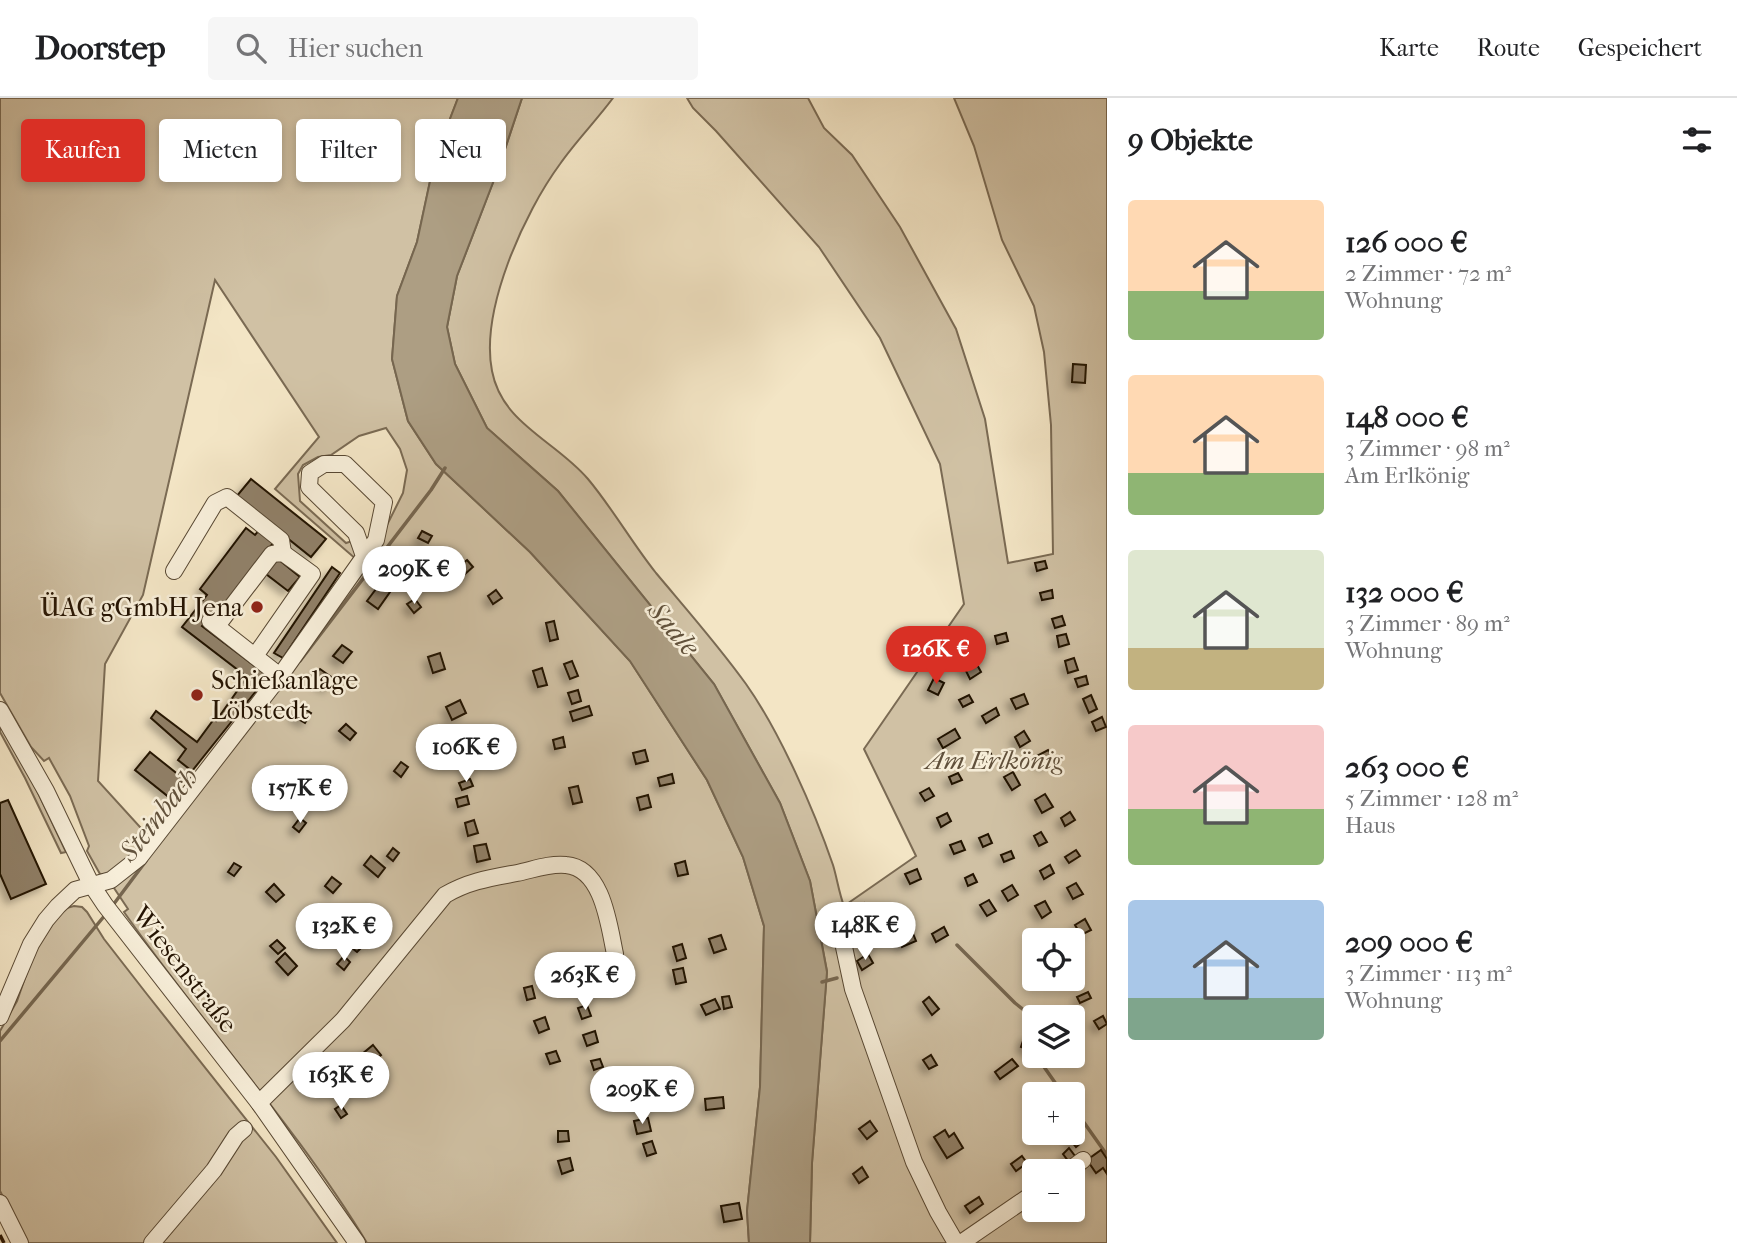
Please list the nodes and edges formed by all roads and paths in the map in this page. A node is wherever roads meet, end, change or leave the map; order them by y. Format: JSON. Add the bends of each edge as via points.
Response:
{"nodes":[{"id":1,"x":283,"y":553,"type":"junction"},
{"id":2,"x":364,"y":556,"type":"junction"},
{"id":3,"x":174,"y":571,"type":"dead end"},
{"id":4,"x":254,"y":656,"type":"junction"},
{"id":5,"x":280,"y":676,"type":"junction"},
{"id":6,"x":0,"y":710,"type":"edge"},
{"id":7,"x":91,"y":884,"type":"junction"},
{"id":8,"x":838,"y":919,"type":"dead end"},
{"id":9,"x":615,"y":954,"type":"dead end"},
{"id":10,"x":0,"y":1017,"type":"edge"},
{"id":11,"x":258,"y":1103,"type":"junction"},
{"id":12,"x":244,"y":1129,"type":"dead end"},
{"id":13,"x":1022,"y":1202,"type":"edge"},
{"id":14,"x":0,"y":1203,"type":"edge"},
{"id":15,"x":20,"y":1243,"type":"edge"},
{"id":16,"x":152,"y":1243,"type":"edge"},
{"id":17,"x":357,"y":1243,"type":"edge"},
{"id":18,"x":956,"y":1243,"type":"edge"},
{"id":19,"x":961,"y":1243,"type":"edge"}],
"edges":[{"from":1,"to":3,"type":"street","via":[[281,540],[227,497],[215,503]]},
{"from":1,"to":4,"type":"street","via":[[312,574]]},
{"from":1,"to":4,"type":"street","via":[[272,554],[213,624]]},
{"from":2,"to":2,"type":"street","via":[[376,540],[384,502],[345,464],[324,464],[310,473],[309,487],[356,533]]},
{"from":2,"to":5,"type":"street"},
{"from":4,"to":5,"type":"street"},
{"from":5,"to":7,"type":"street","via":[[139,858],[110,880]]},
{"from":6,"to":7,"type":"street","name":"Wiesenstraße"},
{"from":7,"to":10,"type":"street","via":[[68,895],[37,932]]},
{"from":7,"to":11,"type":"street","name":"Wiesenstraße"},
{"from":8,"to":18,"type":"street","via":[[853,989],[914,1162]]},
{"from":9,"to":11,"type":"street","via":[[596,886],[567,865],[463,884],[445,895],[342,1020]]},
{"from":11,"to":17,"type":"street","name":"Wiesenstraße"},
{"from":12,"to":16,"type":"street"},
{"from":13,"to":19,"type":"street"},
{"from":14,"to":15,"type":"street"}]}
